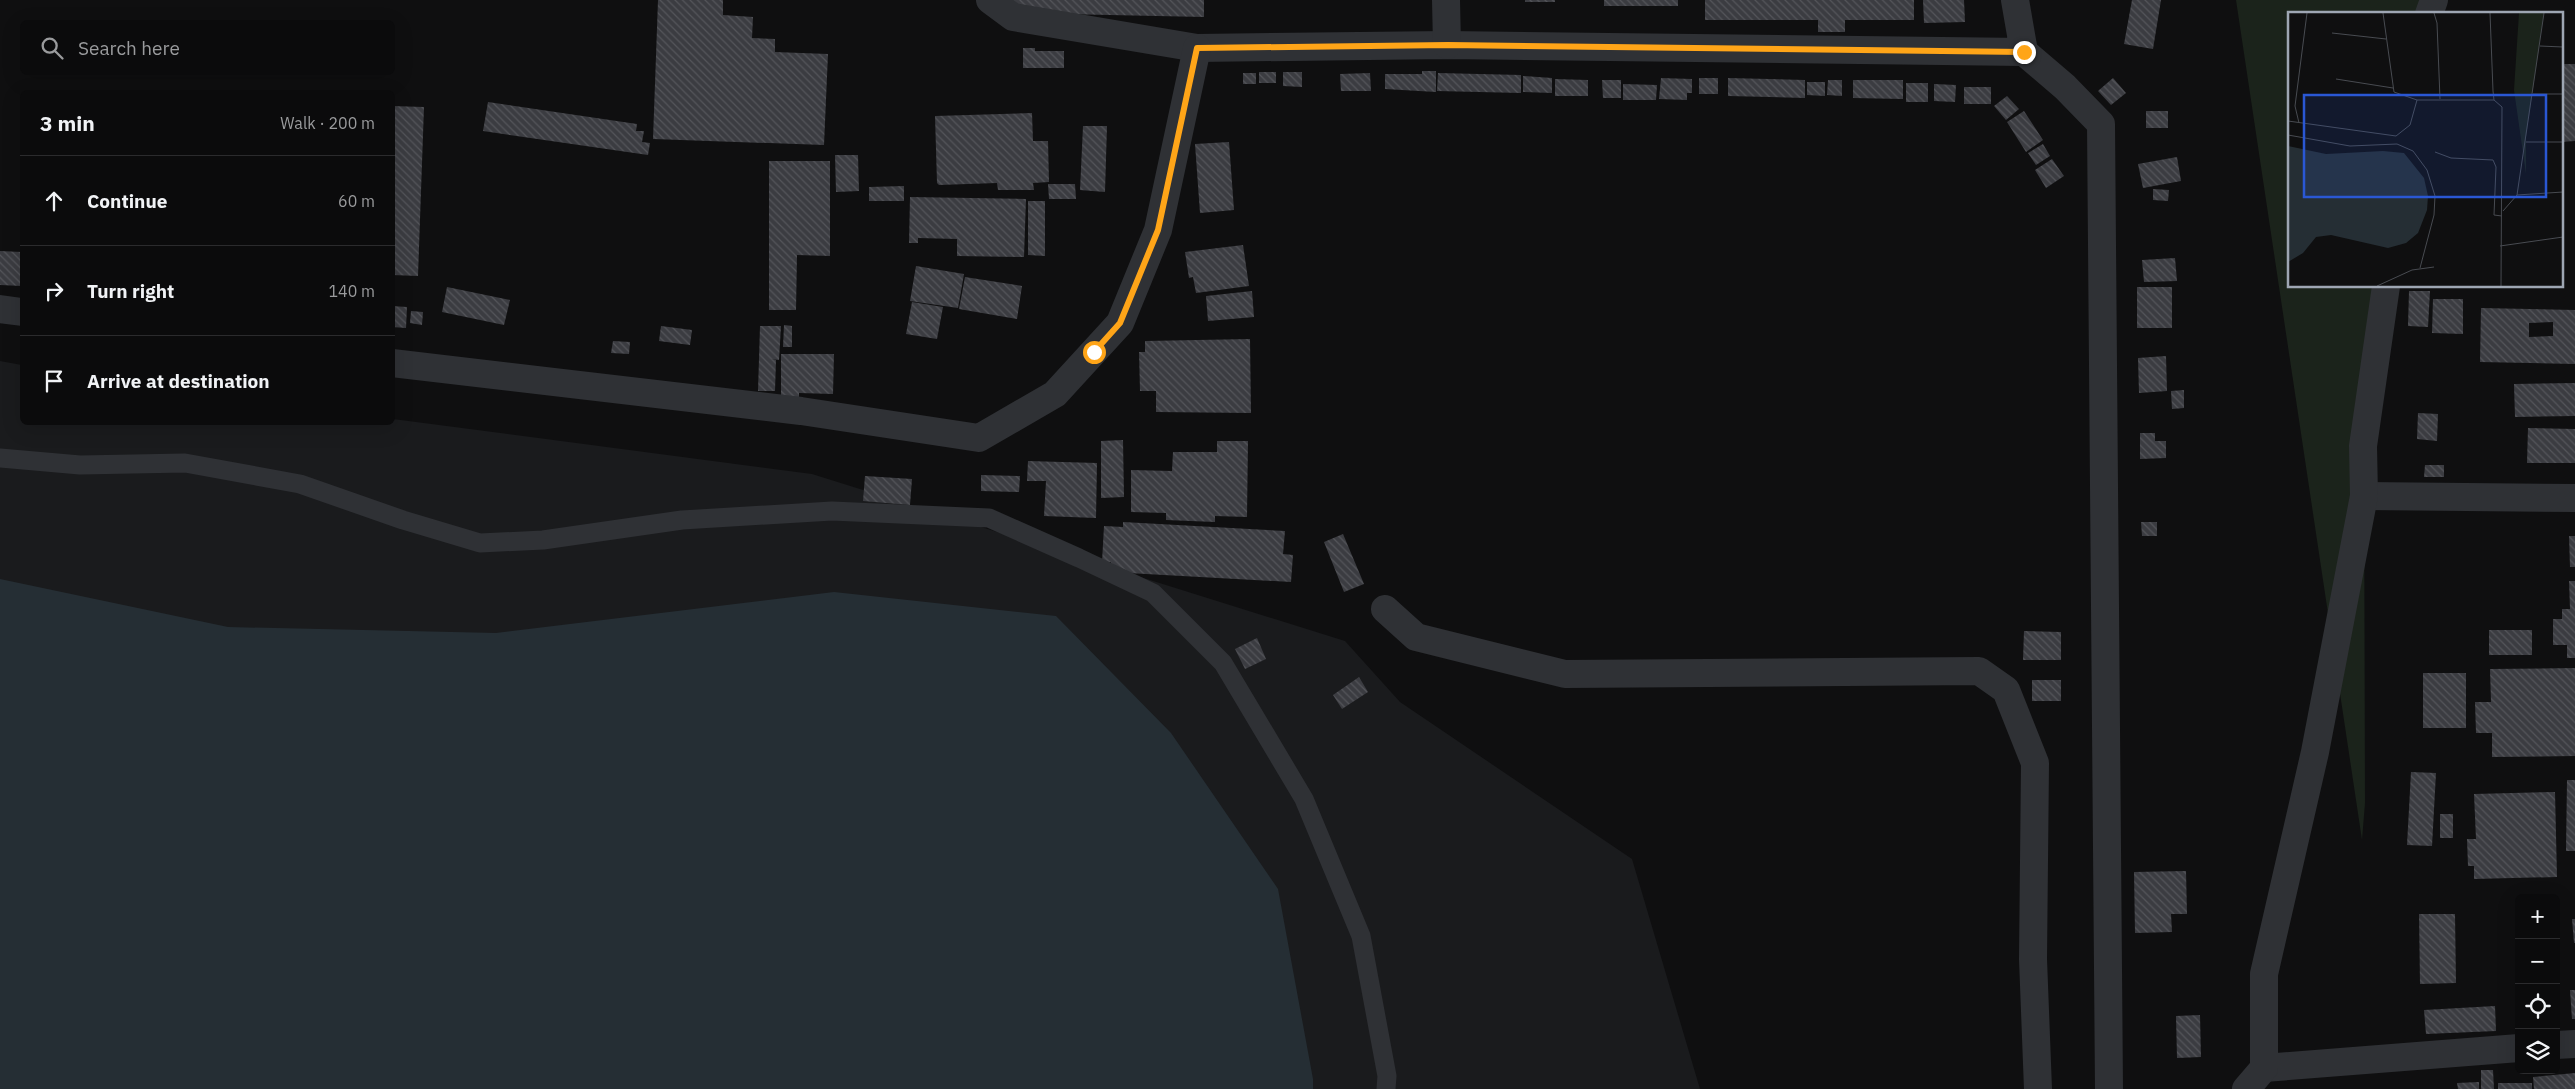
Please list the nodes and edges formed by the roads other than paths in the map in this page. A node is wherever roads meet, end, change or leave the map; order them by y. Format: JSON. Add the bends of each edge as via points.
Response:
{"nodes":[{"id":1,"x":990,"y":0,"type":"edge"},
{"id":2,"x":1446,"y":0,"type":"edge"},
{"id":3,"x":2015,"y":0,"type":"edge"},
{"id":4,"x":2434,"y":0,"type":"edge"},
{"id":5,"x":2430,"y":12,"type":"edge"},
{"id":6,"x":1448,"y":45,"type":"junction"},
{"id":7,"x":1197,"y":48,"type":"junction"},
{"id":8,"x":2024,"y":52,"type":"junction"},
{"id":9,"x":2386,"y":288,"type":"edge"},
{"id":10,"x":0,"y":309,"type":"edge"},
{"id":11,"x":20,"y":312,"type":"edge"},
{"id":12,"x":395,"y":363,"type":"edge"},
{"id":13,"x":0,"y":458,"type":"edge"},
{"id":14,"x":2364,"y":496,"type":"junction"},
{"id":15,"x":2575,"y":498,"type":"edge"},
{"id":16,"x":1385,"y":609,"type":"dead end"},
{"id":17,"x":2575,"y":1044,"type":"edge"},
{"id":18,"x":2560,"y":1045,"type":"edge"},
{"id":19,"x":2515,"y":1048,"type":"edge"},
{"id":20,"x":2264,"y":1068,"type":"junction"},
{"id":21,"x":1386,"y":1089,"type":"edge"},
{"id":22,"x":2038,"y":1089,"type":"edge"},
{"id":23,"x":2109,"y":1089,"type":"edge"},
{"id":24,"x":2246,"y":1089,"type":"edge"}],
"edges":[{"from":1,"to":7,"type":"street","via":[[1012,17]]},
{"from":2,"to":6,"type":"street"},
{"from":3,"to":8,"type":"street"},
{"from":4,"to":5,"type":"street"},
{"from":6,"to":7,"type":"street"},
{"from":6,"to":8,"type":"street"},
{"from":7,"to":12,"type":"street","via":[[1158,230],[1120,323],[1055,394],[980,438],[801,411]]},
{"from":8,"to":23,"type":"street","via":[[2101,124]]},
{"from":9,"to":14,"type":"street","via":[[2363,446]]},
{"from":10,"to":11,"type":"street"},
{"from":13,"to":21,"type":"lane","via":[[80,465],[186,463],[300,484],[480,543],[543,540],[682,520],[832,510],[989,518],[1079,558],[1153,593],[1223,663],[1304,799],[1361,936]]},
{"from":14,"to":15,"type":"street"},
{"from":14,"to":20,"type":"street","via":[[2315,752],[2264,974]]},
{"from":16,"to":22,"type":"street","via":[[1416,637],[1566,674],[1979,671],[2006,690],[2035,763],[2034,959]]},
{"from":17,"to":18,"type":"street"},
{"from":19,"to":20,"type":"street"},
{"from":20,"to":24,"type":"street"}]}
